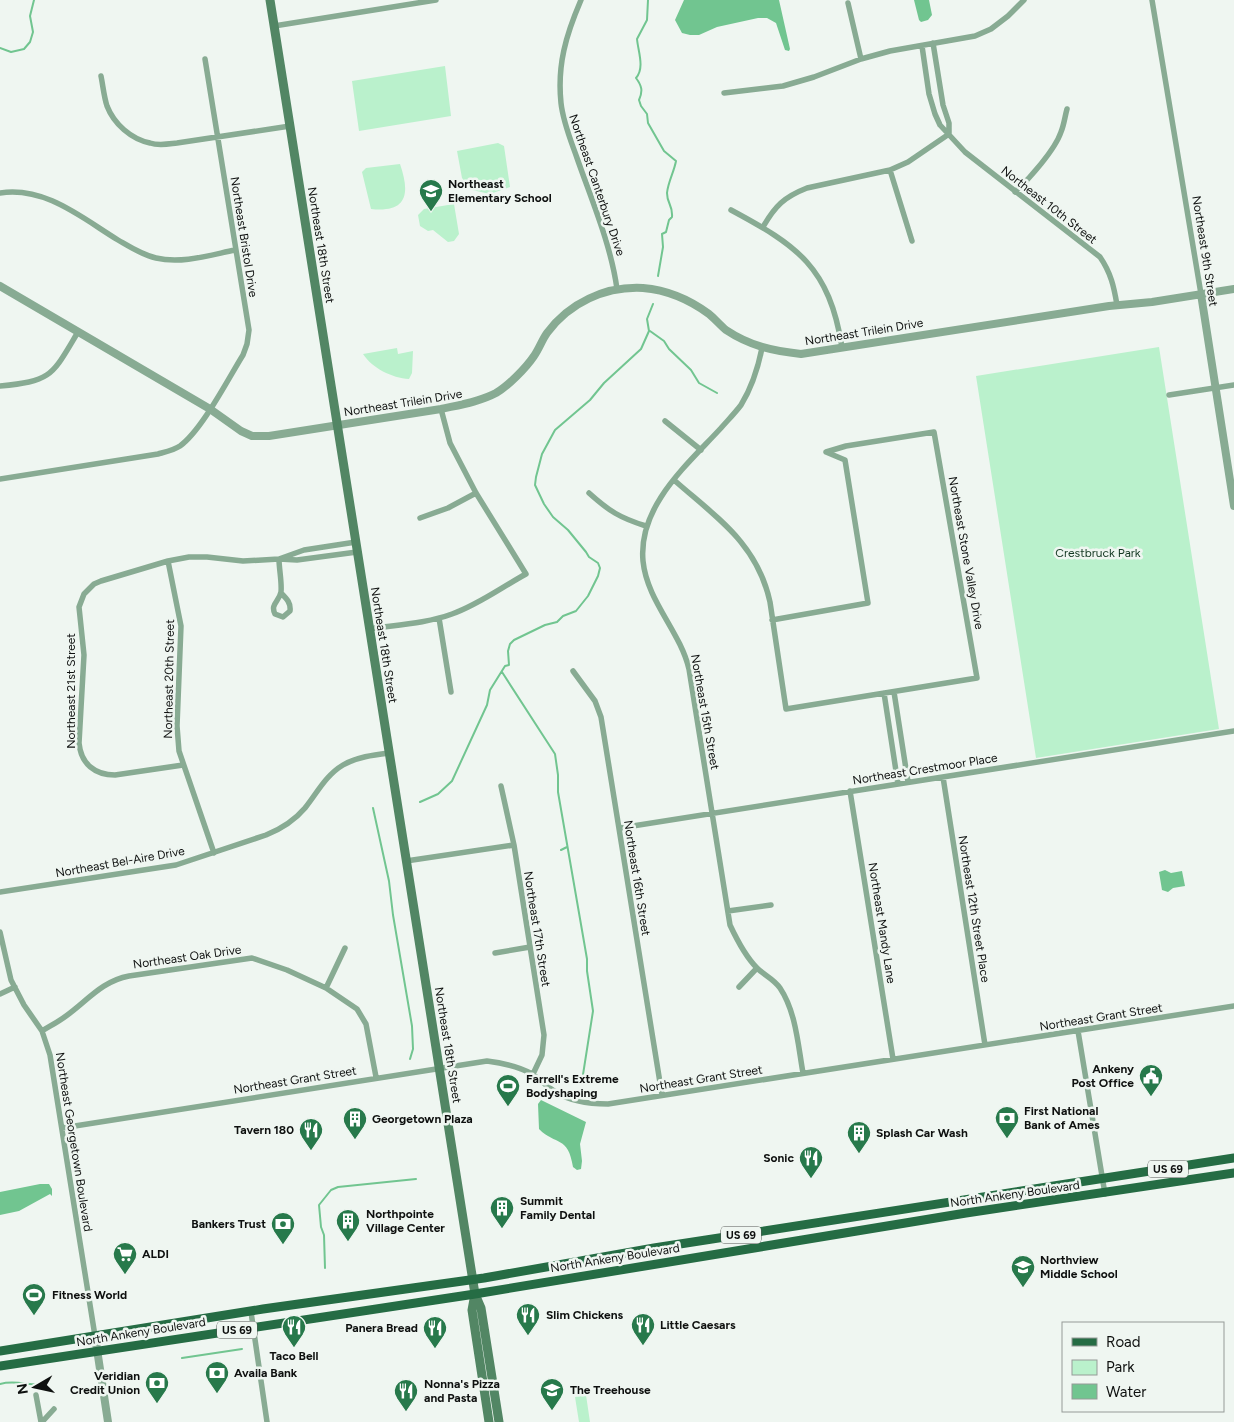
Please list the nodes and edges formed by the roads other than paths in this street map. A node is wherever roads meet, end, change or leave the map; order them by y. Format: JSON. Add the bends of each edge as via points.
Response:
{"nodes":[{"id":1,"x":270,"y":0,"type":"edge"},
{"id":2,"x":436,"y":0,"type":"edge"},
{"id":3,"x":581,"y":0,"type":"edge"},
{"id":4,"x":1024,"y":0,"type":"edge"},
{"id":5,"x":1152,"y":0,"type":"edge"},
{"id":6,"x":848,"y":3,"type":"dead end"},
{"id":7,"x":274,"y":26,"type":"junction"},
{"id":8,"x":933,"y":43,"type":"junction"},
{"id":9,"x":922,"y":46,"type":"junction"},
{"id":10,"x":205,"y":60,"type":"dead end"},
{"id":11,"x":862,"y":60,"type":"junction"},
{"id":12,"x":101,"y":76,"type":"dead end"},
{"id":13,"x":724,"y":93,"type":"dead end"},
{"id":14,"x":1067,"y":109,"type":"dead end"},
{"id":15,"x":290,"y":126,"type":"junction"},
{"id":16,"x":950,"y":134,"type":"junction"},
{"id":17,"x":218,"y":138,"type":"junction"},
{"id":18,"x":890,"y":170,"type":"junction"},
{"id":19,"x":1015,"y":192,"type":"junction"},
{"id":20,"x":0,"y":194,"type":"edge"},
{"id":21,"x":731,"y":210,"type":"dead end"},
{"id":22,"x":763,"y":227,"type":"junction"},
{"id":23,"x":912,"y":241,"type":"dead end"},
{"id":24,"x":236,"y":250,"type":"junction"},
{"id":25,"x":0,"y":286,"type":"edge"},
{"id":26,"x":617,"y":289,"type":"junction"},
{"id":27,"x":1234,"y":289,"type":"edge"},
{"id":28,"x":1200,"y":294,"type":"junction"},
{"id":29,"x":1117,"y":305,"type":"junction"},
{"id":30,"x":78,"y":332,"type":"junction"},
{"id":31,"x":842,"y":347,"type":"junction"},
{"id":32,"x":762,"y":348,"type":"junction"},
{"id":33,"x":1234,"y":384,"type":"edge"},
{"id":34,"x":0,"y":386,"type":"edge"},
{"id":35,"x":1215,"y":388,"type":"junction"},
{"id":36,"x":1169,"y":395,"type":"dead end"},
{"id":37,"x":210,"y":409,"type":"junction"},
{"id":38,"x":441,"y":409,"type":"junction"},
{"id":39,"x":665,"y":422,"type":"dead end"},
{"id":40,"x":337,"y":425,"type":"junction"},
{"id":41,"x":846,"y":446,"type":"junction"},
{"id":42,"x":701,"y":450,"type":"junction"},
{"id":43,"x":844,"y":460,"type":"junction"},
{"id":44,"x":0,"y":479,"type":"edge"},
{"id":45,"x":674,"y":480,"type":"junction"},
{"id":46,"x":476,"y":493,"type":"junction"},
{"id":47,"x":589,"y":493,"type":"dead end"},
{"id":48,"x":1234,"y":506,"type":"edge"},
{"id":49,"x":420,"y":518,"type":"dead end"},
{"id":50,"x":646,"y":526,"type":"junction"},
{"id":51,"x":356,"y":542,"type":"junction"},
{"id":52,"x":357,"y":552,"type":"junction"},
{"id":53,"x":279,"y":559,"type":"junction"},
{"id":54,"x":168,"y":560,"type":"junction"},
{"id":55,"x":281,"y":593,"type":"dead end"},
{"id":56,"x":439,"y":618,"type":"junction"},
{"id":57,"x":772,"y":620,"type":"junction"},
{"id":58,"x":369,"y":629,"type":"junction"},
{"id":59,"x":573,"y":671,"type":"dead end"},
{"id":60,"x":451,"y":692,"type":"dead end"},
{"id":61,"x":894,"y":692,"type":"junction"},
{"id":62,"x":884,"y":694,"type":"junction"},
{"id":63,"x":1234,"y":731,"type":"edge"},
{"id":64,"x":389,"y":753,"type":"junction"},
{"id":65,"x":183,"y":765,"type":"junction"},
{"id":66,"x":943,"y":777,"type":"junction"},
{"id":67,"x":908,"y":782,"type":"junction"},
{"id":68,"x":898,"y":784,"type":"junction"},
{"id":69,"x":501,"y":786,"type":"dead end"},
{"id":70,"x":850,"y":791,"type":"junction"},
{"id":71,"x":712,"y":813,"type":"junction"},
{"id":72,"x":620,"y":828,"type":"junction"},
{"id":73,"x":514,"y":845,"type":"junction"},
{"id":74,"x":214,"y":852,"type":"junction"},
{"id":75,"x":406,"y":861,"type":"junction"},
{"id":76,"x":0,"y":892,"type":"edge"},
{"id":77,"x":771,"y":906,"type":"dead end"},
{"id":78,"x":728,"y":911,"type":"junction"},
{"id":79,"x":0,"y":932,"type":"edge"},
{"id":80,"x":345,"y":948,"type":"dead end"},
{"id":81,"x":530,"y":948,"type":"junction"},
{"id":82,"x":495,"y":953,"type":"dead end"},
{"id":83,"x":757,"y":968,"type":"junction"},
{"id":84,"x":15,"y":987,"type":"junction"},
{"id":85,"x":739,"y":987,"type":"dead end"},
{"id":86,"x":326,"y":988,"type":"junction"},
{"id":87,"x":0,"y":994,"type":"edge"},
{"id":88,"x":1234,"y":1006,"type":"edge"},
{"id":89,"x":42,"y":1031,"type":"junction"},
{"id":90,"x":1078,"y":1031,"type":"junction"},
{"id":91,"x":985,"y":1045,"type":"junction"},
{"id":92,"x":893,"y":1059,"type":"junction"},
{"id":93,"x":439,"y":1068,"type":"junction"},
{"id":94,"x":803,"y":1073,"type":"junction"},
{"id":95,"x":532,"y":1074,"type":"junction"},
{"id":96,"x":376,"y":1077,"type":"junction"},
{"id":97,"x":662,"y":1095,"type":"junction"},
{"id":98,"x":62,"y":1128,"type":"junction"},
{"id":99,"x":1234,"y":1158,"type":"edge"},
{"id":100,"x":1234,"y":1173,"type":"edge"},
{"id":101,"x":1103,"y":1179,"type":"junction"},
{"id":102,"x":1105,"y":1194,"type":"junction"},
{"id":103,"x":472,"y":1279,"type":"junction"},
{"id":104,"x":475,"y":1294,"type":"junction"},
{"id":105,"x":250,"y":1312,"type":"junction"},
{"id":106,"x":252,"y":1327,"type":"junction"},
{"id":107,"x":95,"y":1336,"type":"junction"},
{"id":108,"x":0,"y":1351,"type":"edge"},
{"id":109,"x":97,"y":1351,"type":"junction"},
{"id":110,"x":0,"y":1366,"type":"edge"},
{"id":111,"x":36,"y":1395,"type":"dead end"},
{"id":112,"x":54,"y":1409,"type":"dead end"},
{"id":113,"x":41,"y":1422,"type":"edge"},
{"id":114,"x":108,"y":1422,"type":"edge"},
{"id":115,"x":267,"y":1422,"type":"edge"},
{"id":116,"x":489,"y":1422,"type":"edge"},
{"id":117,"x":499,"y":1422,"type":"edge"}],
"edges":[{"from":1,"to":7,"type":"main road","name":"Northeast 18th Street"},
{"from":2,"to":7,"type":"street"},
{"from":3,"to":26,"type":"street","name":"Northeast Canterbury Drive","via":[[562,54],[561,105],[613,263]]},
{"from":4,"to":8,"type":"street","via":[[1008,16],[975,36]]},
{"from":5,"to":28,"type":"street","name":"Northeast 9th Street"},
{"from":6,"to":11,"type":"street"},
{"from":7,"to":15,"type":"main road","name":"Northeast 18th Street"},
{"from":8,"to":9,"type":"street"},
{"from":8,"to":16,"type":"street","name":"Northeast 10th Street"},
{"from":9,"to":11,"type":"street"},
{"from":9,"to":16,"type":"street","name":"Northeast 10th Street","via":[[934,114]]},
{"from":10,"to":17,"type":"street","name":"Northeast Bristol Drive"},
{"from":11,"to":13,"type":"street","via":[[783,86]]},
{"from":12,"to":17,"type":"street","via":[[107,106],[127,133],[160,145]]},
{"from":14,"to":19,"type":"street","via":[[1056,142]]},
{"from":15,"to":17,"type":"street"},
{"from":15,"to":40,"type":"main road","name":"Northeast 18th Street"},
{"from":16,"to":18,"type":"street"},
{"from":16,"to":19,"type":"street","name":"Northeast 10th Street","via":[[965,152]]},
{"from":17,"to":24,"type":"street","name":"Northeast Bristol Drive"},
{"from":18,"to":22,"type":"street","via":[[795,193],[784,199]]},
{"from":18,"to":23,"type":"street"},
{"from":19,"to":29,"type":"street","name":"Northeast 10th Street","via":[[1100,258],[1113,281]]},
{"from":20,"to":24,"type":"street","via":[[23,192],[46,198],[133,249],[155,258],[178,260]]},
{"from":21,"to":22,"type":"street"},
{"from":22,"to":31,"type":"street","via":[[787,243],[823,282],[832,302]]},
{"from":24,"to":37,"type":"street","name":"Northeast Bristol Drive","via":[[249,330],[247,344]]},
{"from":25,"to":30,"type":"street","name":"Northeast Trilein Drive"},
{"from":26,"to":32,"type":"street","name":"Northeast Trilein Drive","via":[[644,288],[668,292],[694,304],[725,329]]},
{"from":26,"to":38,"type":"street","name":"Northeast Trilein Drive","via":[[582,301],[568,310],[546,335],[525,367],[496,393]]},
{"from":27,"to":28,"type":"street","name":"Northeast Trilein Drive"},
{"from":28,"to":29,"type":"street","name":"Northeast Trilein Drive"},
{"from":28,"to":35,"type":"street","name":"Northeast 9th Street"},
{"from":29,"to":31,"type":"street","name":"Northeast Trilein Drive"},
{"from":30,"to":34,"type":"street","via":[[58,365],[46,377]]},
{"from":30,"to":37,"type":"street","name":"Northeast Trilein Drive"},
{"from":31,"to":32,"type":"street","name":"Northeast Trilein Drive","via":[[801,354]]},
{"from":32,"to":42,"type":"street","name":"Northeast 15th Street","via":[[751,387],[741,404]]},
{"from":33,"to":35,"type":"street"},
{"from":35,"to":36,"type":"street"},
{"from":35,"to":48,"type":"street","name":"Northeast 9th Street"},
{"from":37,"to":40,"type":"street","name":"Northeast Trilein Drive","via":[[252,436]]},
{"from":37,"to":44,"type":"street","name":"Northeast Bristol Drive","via":[[189,438],[169,451]]},
{"from":38,"to":40,"type":"street","name":"Northeast Trilein Drive"},
{"from":38,"to":46,"type":"street","via":[[450,444]]},
{"from":39,"to":42,"type":"street"},
{"from":40,"to":51,"type":"main road","name":"Northeast 18th Street"},
{"from":41,"to":43,"type":"street"},
{"from":41,"to":43,"type":"street","via":[[826,452]]},
{"from":41,"to":61,"type":"street","name":"Northeast Stone Valley Drive","via":[[934,432],[977,678]]},
{"from":42,"to":45,"type":"street","name":"Northeast 15th Street"},
{"from":43,"to":57,"type":"street","via":[[868,603]]},
{"from":45,"to":50,"type":"street","name":"Northeast 15th Street","via":[[658,501]]},
{"from":45,"to":57,"type":"street","via":[[748,549],[767,588]]},
{"from":46,"to":49,"type":"street"},
{"from":46,"to":56,"type":"street","via":[[526,574],[462,610]]},
{"from":47,"to":50,"type":"street","via":[[623,519]]},
{"from":50,"to":71,"type":"street","name":"Northeast 15th Street","via":[[643,548],[645,572],[687,661]]},
{"from":51,"to":52,"type":"main road","name":"Northeast 18th Street"},
{"from":51,"to":53,"type":"street","via":[[304,550]]},
{"from":52,"to":53,"type":"street","via":[[297,560]]},
{"from":52,"to":58,"type":"main road","name":"Northeast 18th Street"},
{"from":53,"to":54,"type":"street","via":[[243,561],[206,557]]},
{"from":53,"to":55,"type":"street"},
{"from":54,"to":65,"type":"street","name":"Northeast 20th Street","via":[[182,626],[177,738]]},
{"from":54,"to":65,"type":"street","name":"Northeast 21st Street","via":[[94,584],[81,600],[79,615],[84,655],[80,750],[86,764],[106,775]]},
{"from":56,"to":58,"type":"street"},
{"from":56,"to":60,"type":"street"},
{"from":57,"to":62,"type":"street","via":[[786,709]]},
{"from":58,"to":64,"type":"main road","name":"Northeast 18th Street"},
{"from":59,"to":72,"type":"street","name":"Northeast 16th Street","via":[[595,702],[601,717]]},
{"from":61,"to":62,"type":"street"},
{"from":61,"to":67,"type":"street"},
{"from":62,"to":68,"type":"street"},
{"from":63,"to":66,"type":"street","name":"Northeast Crestmoor Place"},
{"from":64,"to":74,"type":"street","name":"Northeast Bel-Aire Drive","via":[[345,763],[330,775],[288,824],[266,835]]},
{"from":64,"to":75,"type":"main road","name":"Northeast 18th Street"},
{"from":65,"to":74,"type":"street","name":"Northeast 20th Street"},
{"from":66,"to":67,"type":"street","name":"Northeast Crestmoor Place"},
{"from":66,"to":91,"type":"street","name":"Northeast 12th Street Place"},
{"from":67,"to":68,"type":"street","name":"Northeast Crestmoor Place"},
{"from":68,"to":70,"type":"street","name":"Northeast Crestmoor Place"},
{"from":69,"to":73,"type":"street","name":"Northeast 17th Street"},
{"from":70,"to":71,"type":"street","name":"Northeast Crestmoor Place"},
{"from":70,"to":92,"type":"street","name":"Northeast Mandy Lane"},
{"from":71,"to":72,"type":"street","name":"Northeast Crestmoor Place"},
{"from":71,"to":78,"type":"street","name":"Northeast 15th Street"},
{"from":72,"to":97,"type":"street","name":"Northeast 16th Street"},
{"from":73,"to":75,"type":"street"},
{"from":73,"to":81,"type":"street","name":"Northeast 17th Street"},
{"from":74,"to":76,"type":"street","name":"Northeast Bel-Aire Drive","via":[[176,865]]},
{"from":75,"to":93,"type":"main road","name":"Northeast 18th Street"},
{"from":77,"to":78,"type":"street"},
{"from":78,"to":83,"type":"street","name":"Northeast 15th Street","via":[[738,942]]},
{"from":79,"to":84,"type":"street","name":"Northeast Georgetown Boulevard"},
{"from":80,"to":86,"type":"street"},
{"from":81,"to":82,"type":"street"},
{"from":81,"to":95,"type":"street","name":"Northeast 17th Street","via":[[544,1036],[542,1055]]},
{"from":83,"to":85,"type":"street"},
{"from":83,"to":94,"type":"street","name":"Northeast 15th Street","via":[[769,976],[788,1002]]},
{"from":84,"to":87,"type":"street"},
{"from":84,"to":89,"type":"street","name":"Northeast Georgetown Boulevard"},
{"from":86,"to":89,"type":"street","name":"Northeast Oak Drive","via":[[252,958],[211,963],[114,980]]},
{"from":86,"to":96,"type":"street","name":"Northeast Oak Drive","via":[[353,1005],[364,1019]]},
{"from":88,"to":90,"type":"street","name":"Northeast Grant Street"},
{"from":89,"to":98,"type":"street","name":"Northeast Georgetown Boulevard","via":[[50,1055]]},
{"from":90,"to":91,"type":"street","name":"Northeast Grant Street"},
{"from":90,"to":101,"type":"street"},
{"from":91,"to":92,"type":"street","name":"Northeast Grant Street"},
{"from":92,"to":94,"type":"street","name":"Northeast Grant Street"},
{"from":93,"to":95,"type":"street","name":"Northeast Grant Street","via":[[487,1061],[510,1065]]},
{"from":93,"to":96,"type":"street","name":"Northeast Grant Street"},
{"from":93,"to":103,"type":"main road","name":"Northeast 18th Street"},
{"from":94,"to":97,"type":"street","name":"Northeast Grant Street"},
{"from":95,"to":97,"type":"street","name":"Northeast Grant Street","via":[[563,1096],[589,1103],[608,1104]]},
{"from":96,"to":98,"type":"street","name":"Northeast Grant Street"},
{"from":98,"to":107,"type":"street","name":"Northeast Georgetown Boulevard"},
{"from":99,"to":101,"type":"main road","name":"North Ankeny Boulevard","number":"US 69"},
{"from":100,"to":102,"type":"main road","name":"North Ankeny Boulevard","number":"US 69"},
{"from":101,"to":102,"type":"street"},
{"from":101,"to":103,"type":"main road","name":"North Ankeny Boulevard","number":"US 69"},
{"from":102,"to":104,"type":"main road","name":"North Ankeny Boulevard","number":"US 69","via":[[966,1213]]},
{"from":103,"to":104,"type":"main road","name":"Northeast 18th Street"},
{"from":103,"to":105,"type":"main road","name":"North Ankeny Boulevard","number":"US 69"},
{"from":104,"to":106,"type":"main road","name":"North Ankeny Boulevard","number":"US 69"},
{"from":104,"to":116,"type":"main road","via":[[472,1310]]},
{"from":104,"to":117,"type":"main road","via":[[481,1308]]},
{"from":105,"to":106,"type":"street"},
{"from":105,"to":107,"type":"main road","name":"North Ankeny Boulevard","number":"US 69"},
{"from":106,"to":109,"type":"main road","name":"North Ankeny Boulevard","number":"US 69"},
{"from":106,"to":115,"type":"street"},
{"from":107,"to":108,"type":"main road","name":"North Ankeny Boulevard","number":"US 69"},
{"from":107,"to":109,"type":"street"},
{"from":109,"to":110,"type":"main road","name":"North Ankeny Boulevard","number":"US 69"},
{"from":109,"to":114,"type":"street"},
{"from":111,"to":113,"type":"street"},
{"from":112,"to":113,"type":"street"}]}
